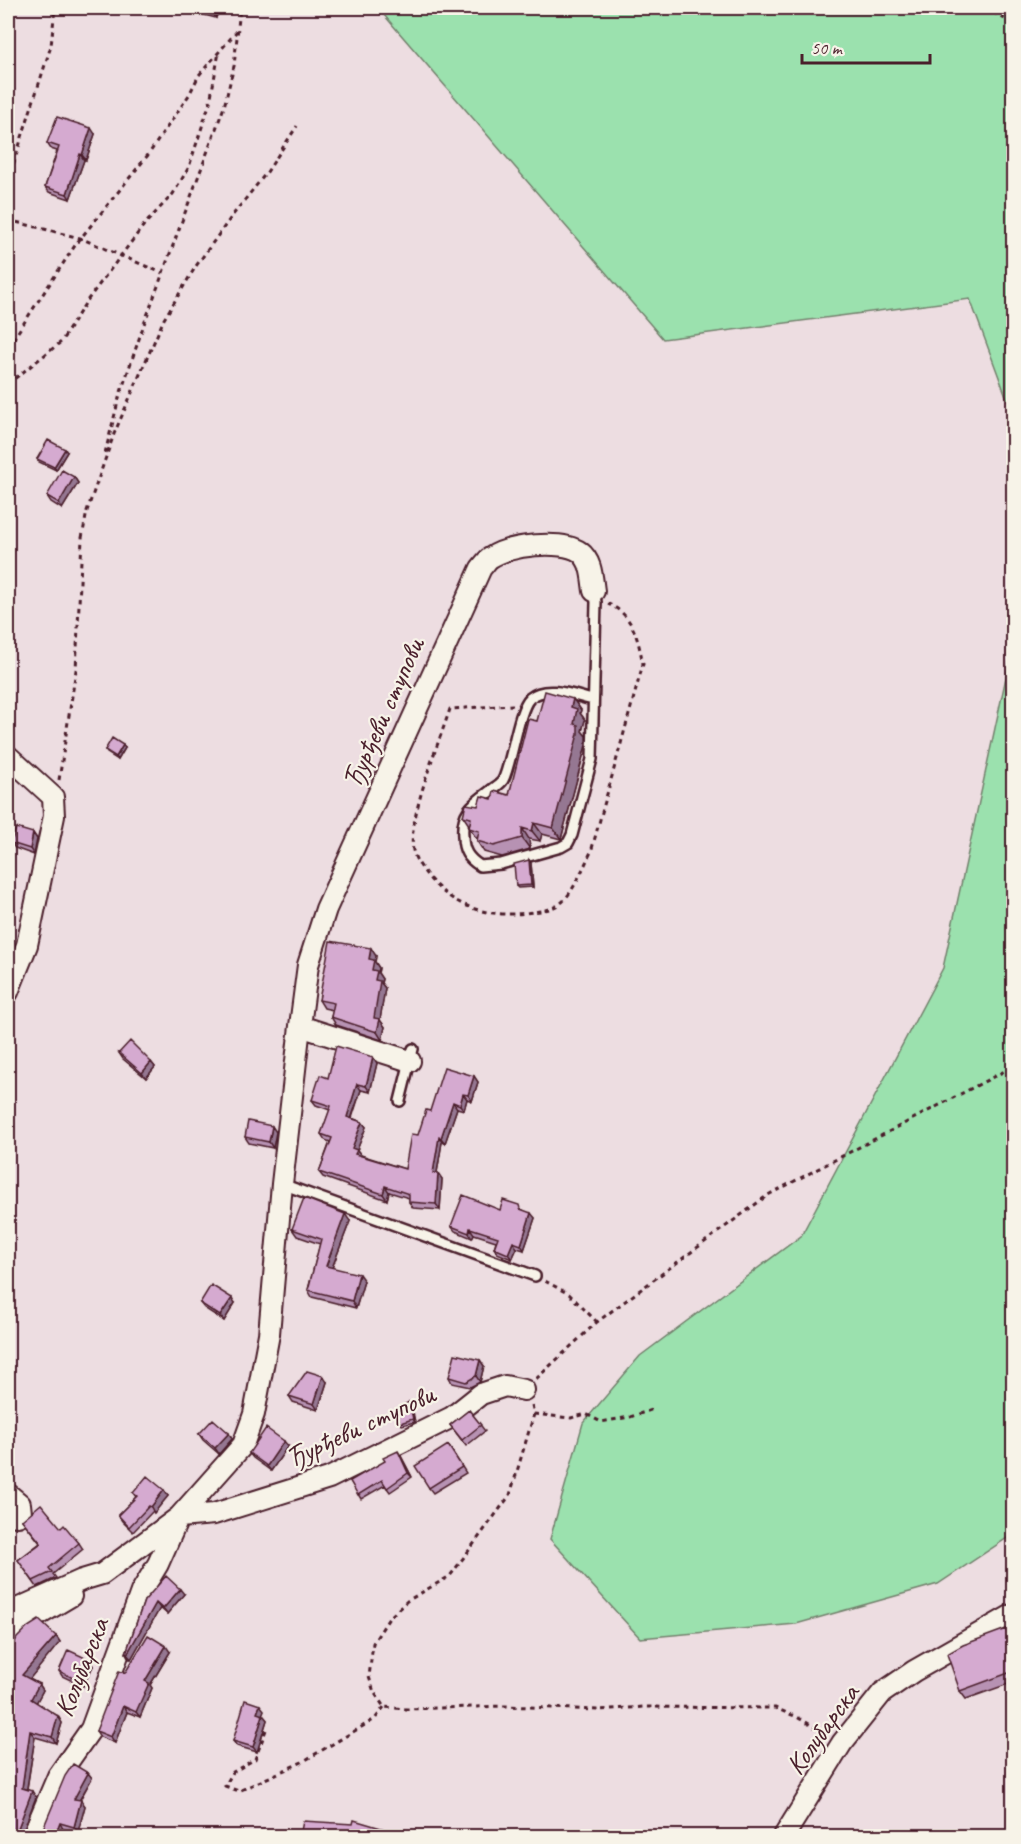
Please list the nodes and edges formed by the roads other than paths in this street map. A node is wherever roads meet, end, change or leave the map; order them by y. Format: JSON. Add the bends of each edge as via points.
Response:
{"nodes":[{"id":1,"x":595,"y":596,"type":"joint"},
{"id":2,"x":593,"y":700,"type":"junction"},
{"id":3,"x":8,"y":756,"type":"edge"},
{"id":4,"x":8,"y":992,"type":"edge"},
{"id":5,"x":300,"y":1026,"type":"junction"},
{"id":6,"x":411,"y":1055,"type":"joint"},
{"id":7,"x":400,"y":1101,"type":"dead end"},
{"id":8,"x":282,"y":1184,"type":"junction"},
{"id":9,"x":535,"y":1276,"type":"road end"},
{"id":10,"x":524,"y":1390,"type":"road end"},
{"id":11,"x":179,"y":1517,"type":"junction"},
{"id":12,"x":102,"y":1574,"type":"junction"},
{"id":13,"x":8,"y":1613,"type":"edge"},
{"id":14,"x":1014,"y":1614,"type":"edge"},
{"id":15,"x":8,"y":1636,"type":"edge"},
{"id":16,"x":34,"y":1836,"type":"edge"},
{"id":17,"x":784,"y":1836,"type":"edge"}],
"edges":[{"from":1,"to":2,"type":"lane"},
{"from":1,"to":5,"type":"street","name":"Ђурђеви ступови","via":[[589,564],[581,553],[566,546],[523,547],[490,558],[481,568],[325,912],[308,965]]},
{"from":2,"to":2,"type":"lane","via":[[592,759],[568,843],[501,864],[480,866],[468,857],[463,843],[466,811],[502,783],[529,699],[540,692],[555,692]]},
{"from":3,"to":4,"type":"street","via":[[52,797],[54,816],[27,945]]},
{"from":5,"to":6,"type":"street"},
{"from":5,"to":8,"type":"street","name":"Ђурђеви ступови"},
{"from":6,"to":7,"type":"lane"},
{"from":8,"to":9,"type":"lane"},
{"from":8,"to":11,"type":"street","name":"Ђурђеви ступови","via":[[269,1334],[254,1414],[243,1445]]},
{"from":10,"to":11,"type":"street","name":"Ђурђеви ступови","via":[[505,1386],[481,1394],[452,1417],[329,1478],[214,1514]]},
{"from":11,"to":12,"type":"street","name":"Ђурђеви ступови"},
{"from":11,"to":16,"type":"street","name":"Колубарска","via":[[141,1592],[91,1729],[58,1776]]},
{"from":12,"to":13,"type":"street","name":"Ђурђеви ступови"},
{"from":12,"to":15,"type":"street","name":"Колубарска"},
{"from":14,"to":17,"type":"street","name":"Колубарска","via":[[882,1693],[842,1743]]}]}
